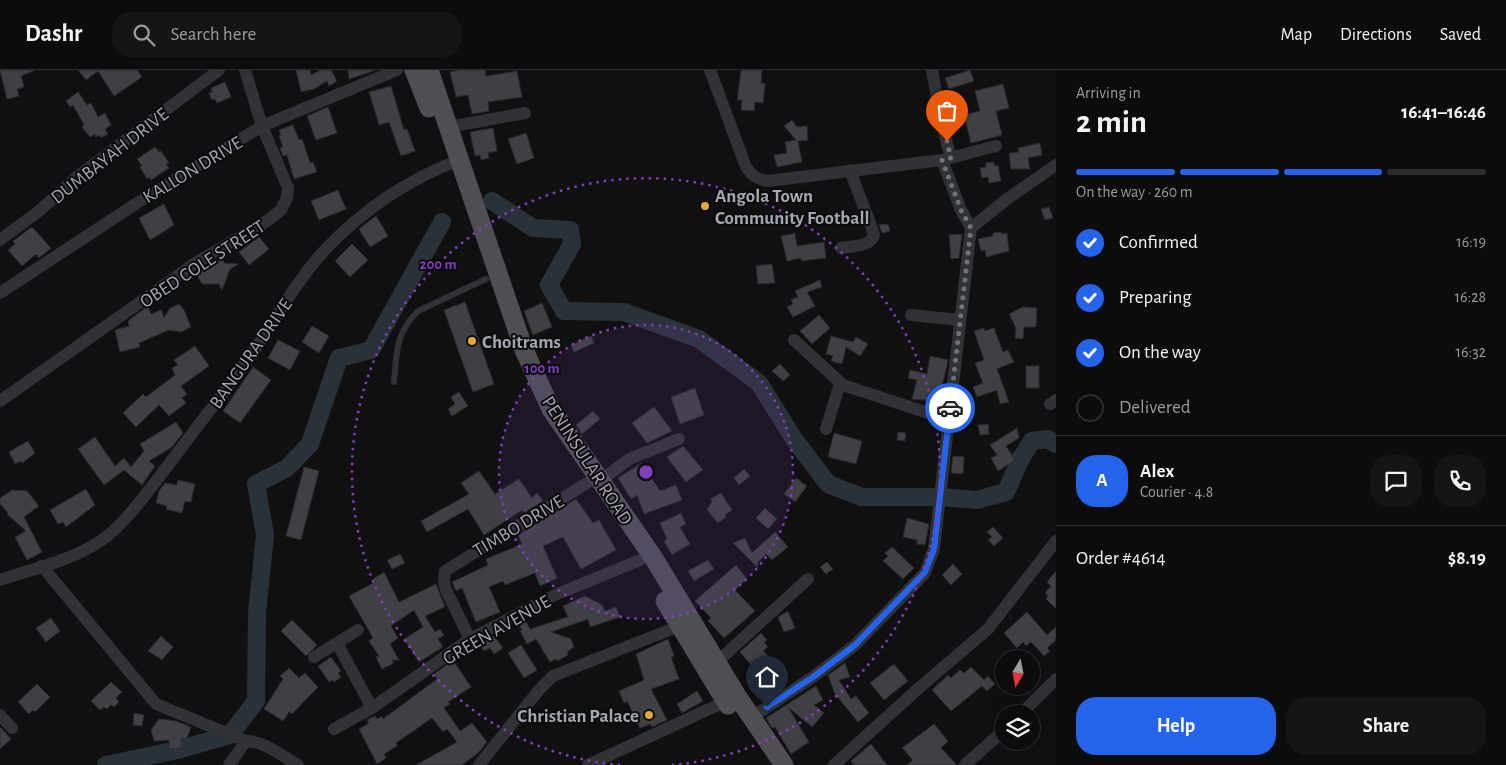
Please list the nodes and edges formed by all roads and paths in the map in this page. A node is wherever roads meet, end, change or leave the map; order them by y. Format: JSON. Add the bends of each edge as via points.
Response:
{"nodes":[{"id":1,"x":218,"y":70,"type":"edge"},
{"id":2,"x":245,"y":70,"type":"edge"},
{"id":3,"x":397,"y":70,"type":"edge"},
{"id":4,"x":414,"y":70,"type":"edge"},
{"id":5,"x":429,"y":70,"type":"edge"},
{"id":6,"x":710,"y":70,"type":"edge"},
{"id":7,"x":932,"y":70,"type":"edge"},
{"id":8,"x":525,"y":113,"type":"dead end"},
{"id":9,"x":262,"y":126,"type":"junction"},
{"id":10,"x":449,"y":127,"type":"junction"},
{"id":11,"x":996,"y":146,"type":"dead end"},
{"id":12,"x":946,"y":159,"type":"junction"},
{"id":13,"x":454,"y":162,"type":"junction"},
{"id":14,"x":1056,"y":165,"type":"edge"},
{"id":15,"x":850,"y":170,"type":"junction"},
{"id":16,"x":971,"y":228,"type":"junction"},
{"id":17,"x":0,"y":240,"type":"edge"},
{"id":18,"x":841,"y":248,"type":"dead end"},
{"id":19,"x":486,"y":279,"type":"junction"},
{"id":20,"x":0,"y":293,"type":"edge"},
{"id":21,"x":911,"y":315,"type":"dead end"},
{"id":22,"x":960,"y":320,"type":"junction"},
{"id":23,"x":794,"y":340,"type":"dead end"},
{"id":24,"x":394,"y":382,"type":"dead end"},
{"id":25,"x":840,"y":383,"type":"junction"},
{"id":26,"x":0,"y":400,"type":"edge"},
{"id":27,"x":949,"y":420,"type":"junction"},
{"id":28,"x":826,"y":429,"type":"dead end"},
{"id":29,"x":679,"y":439,"type":"dead end"},
{"id":30,"x":594,"y":482,"type":"junction"},
{"id":31,"x":1056,"y":540,"type":"edge"},
{"id":32,"x":640,"y":560,"type":"junction"},
{"id":33,"x":42,"y":566,"type":"junction"},
{"id":34,"x":808,"y":579,"type":"dead end"},
{"id":35,"x":0,"y":580,"type":"edge"},
{"id":36,"x":686,"y":623,"type":"junction"},
{"id":37,"x":358,"y":630,"type":"dead end"},
{"id":38,"x":470,"y":639,"type":"junction"},
{"id":39,"x":337,"y":643,"type":"junction"},
{"id":40,"x":314,"y":657,"type":"dead end"},
{"id":41,"x":717,"y":662,"type":"junction"},
{"id":42,"x":1056,"y":679,"type":"edge"},
{"id":43,"x":732,"y":699,"type":"junction"},
{"id":44,"x":1031,"y":705,"type":"edge"},
{"id":45,"x":372,"y":708,"type":"junction"},
{"id":46,"x":0,"y":715,"type":"edge"},
{"id":47,"x":752,"y":718,"type":"junction"},
{"id":48,"x":12,"y":728,"type":"dead end"},
{"id":49,"x":334,"y":729,"type":"dead end"},
{"id":50,"x":995,"y":738,"type":"edge"},
{"id":51,"x":242,"y":739,"type":"junction"},
{"id":52,"x":228,"y":765,"type":"edge"},
{"id":53,"x":298,"y":765,"type":"edge"},
{"id":54,"x":479,"y":765,"type":"edge"},
{"id":55,"x":588,"y":765,"type":"edge"},
{"id":56,"x":769,"y":765,"type":"edge"},
{"id":57,"x":784,"y":765,"type":"edge"},
{"id":58,"x":834,"y":765,"type":"edge"},
{"id":59,"x":965,"y":765,"type":"edge"}],
"edges":[{"from":1,"to":17,"type":"street","name":"DUMBAYAH DRIVE","via":[[78,176]]},
{"from":2,"to":9,"type":"street","name":"OBED COLE STREET"},
{"from":3,"to":9,"type":"street","name":"KALLON DRIVE"},
{"from":4,"to":13,"type":"main road","name":"PENINSULAR ROAD"},
{"from":5,"to":10,"type":"main road","name":"PENINSULAR ROAD"},
{"from":6,"to":15,"type":"street","via":[[746,167],[752,175],[767,181]]},
{"from":7,"to":12,"type":"street"},
{"from":8,"to":10,"type":"street"},
{"from":9,"to":20,"type":"street","name":"KALLON DRIVE"},
{"from":9,"to":26,"type":"street","name":"OBED COLE STREET","via":[[288,188],[282,210],[197,262]]},
{"from":10,"to":13,"type":"main road","name":"PENINSULAR ROAD"},
{"from":11,"to":12,"type":"street"},
{"from":12,"to":15,"type":"street"},
{"from":12,"to":16,"type":"street","via":[[961,210]]},
{"from":13,"to":19,"type":"main road","name":"PENINSULAR ROAD"},
{"from":13,"to":30,"type":"main road","name":"PENINSULAR ROAD","via":[[524,350],[551,409]]},
{"from":13,"to":33,"type":"street","name":"BANGURA DRIVE","via":[[414,180],[378,202],[351,224],[322,253],[249,358],[124,519],[104,539],[78,554]]},
{"from":14,"to":16,"type":"street"},
{"from":15,"to":18,"type":"street","via":[[874,234],[869,243]]},
{"from":16,"to":22,"type":"street"},
{"from":19,"to":24,"type":"lane","via":[[418,311],[401,332]]},
{"from":19,"to":30,"type":"main road","name":"PENINSULAR ROAD","via":[[511,353],[538,408]]},
{"from":21,"to":22,"type":"street"},
{"from":22,"to":27,"type":"street"},
{"from":23,"to":25,"type":"street"},
{"from":25,"to":27,"type":"street"},
{"from":25,"to":28,"type":"street"},
{"from":27,"to":47,"type":"street","via":[[934,549],[925,572],[855,645]]},
{"from":29,"to":30,"type":"street","name":"TIMBO DRIVE","via":[[629,459]]},
{"from":30,"to":32,"type":"main road","name":"PENINSULAR ROAD"},
{"from":30,"to":36,"type":"main road","name":"PENINSULAR ROAD","via":[[653,557]]},
{"from":30,"to":38,"type":"street","name":"TIMBO DRIVE","via":[[445,571],[444,582]]},
{"from":31,"to":58,"type":"street","via":[[988,629]]},
{"from":32,"to":36,"type":"main road","name":"PENINSULAR ROAD"},
{"from":32,"to":38,"type":"street","name":"GREEN AVENUE","via":[[555,595]]},
{"from":33,"to":35,"type":"street","name":"BANGURA DRIVE"},
{"from":33,"to":51,"type":"street","via":[[156,704]]},
{"from":34,"to":41,"type":"street"},
{"from":36,"to":41,"type":"main road","name":"PENINSULAR ROAD"},
{"from":36,"to":43,"type":"main road","name":"PENINSULAR ROAD"},
{"from":36,"to":54,"type":"street","via":[[553,676]]},
{"from":37,"to":39,"type":"street"},
{"from":38,"to":45,"type":"street","name":"GREEN AVENUE"},
{"from":39,"to":40,"type":"street"},
{"from":39,"to":45,"type":"street"},
{"from":41,"to":43,"type":"main road","name":"PENINSULAR ROAD"},
{"from":42,"to":44,"type":"street"},
{"from":43,"to":47,"type":"main road","name":"PENINSULAR ROAD"},
{"from":43,"to":55,"type":"street"},
{"from":43,"to":56,"type":"main road","name":"PENINSULAR ROAD"},
{"from":45,"to":49,"type":"street","name":"GREEN AVENUE"},
{"from":46,"to":48,"type":"street"},
{"from":47,"to":57,"type":"main road","name":"PENINSULAR ROAD"},
{"from":50,"to":59,"type":"street"},
{"from":51,"to":52,"type":"street"},
{"from":51,"to":53,"type":"street","via":[[264,746]]}]}
